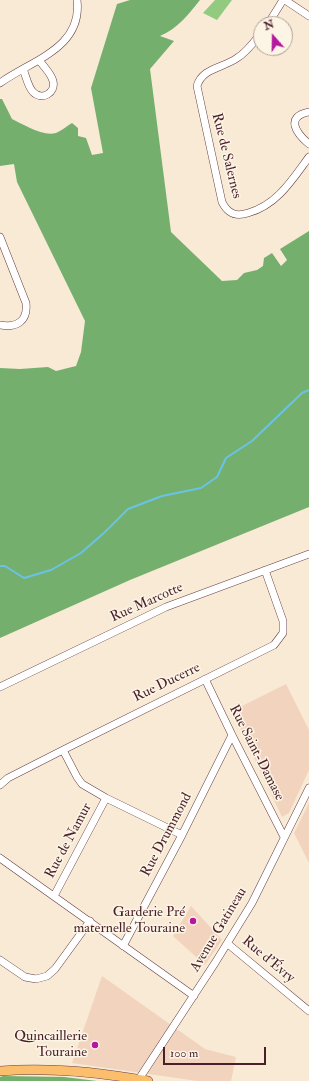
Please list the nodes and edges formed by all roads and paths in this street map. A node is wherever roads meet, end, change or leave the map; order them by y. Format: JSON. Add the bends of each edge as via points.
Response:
{"nodes":[{"id":1,"x":77,"y":0,"type":"edge"},
{"id":2,"x":284,"y":0,"type":"edge"},
{"id":3,"x":273,"y":16,"type":"edge"},
{"id":4,"x":309,"y":16,"type":"edge"},
{"id":5,"x":253,"y":42,"type":"edge"},
{"id":6,"x":39,"y":60,"type":"junction"},
{"id":7,"x":23,"y":69,"type":"junction"},
{"id":8,"x":0,"y":83,"type":"edge"},
{"id":9,"x":309,"y":112,"type":"edge"},
{"id":10,"x":309,"y":144,"type":"edge"},
{"id":11,"x":309,"y":157,"type":"edge"},
{"id":12,"x":0,"y":237,"type":"edge"},
{"id":13,"x":0,"y":326,"type":"edge"},
{"id":14,"x":309,"y":554,"type":"edge"},
{"id":15,"x":265,"y":570,"type":"junction"},
{"id":16,"x":205,"y":679,"type":"junction"},
{"id":17,"x":0,"y":687,"type":"edge"},
{"id":18,"x":232,"y":735,"type":"junction"},
{"id":19,"x":63,"y":750,"type":"junction"},
{"id":20,"x":0,"y":785,"type":"edge"},
{"id":21,"x":309,"y":788,"type":"edge"},
{"id":22,"x":106,"y":798,"type":"junction"},
{"id":23,"x":182,"y":835,"type":"junction"},
{"id":24,"x":284,"y":837,"type":"junction"},
{"id":25,"x":0,"y":858,"type":"edge"},
{"id":26,"x":54,"y":896,"type":"junction"},
{"id":27,"x":90,"y":921,"type":"junction"},
{"id":28,"x":228,"y":944,"type":"junction"},
{"id":29,"x":123,"y":946,"type":"junction"},
{"id":30,"x":0,"y":960,"type":"edge"},
{"id":31,"x":194,"y":996,"type":"junction"},
{"id":32,"x":309,"y":1011,"type":"edge"},
{"id":33,"x":0,"y":1071,"type":"edge"},
{"id":34,"x":139,"y":1079,"type":"junction"},
{"id":35,"x":148,"y":1081,"type":"edge"}],
"edges":[{"from":1,"to":6,"type":"street","via":[[77,21],[73,29],[64,42]]},
{"from":2,"to":3,"type":"street"},
{"from":2,"to":4,"type":"street"},
{"from":5,"to":11,"type":"street","name":"Rue de Salernes","via":[[241,56],[203,75],[197,86],[224,206],[230,213],[238,215],[263,207],[287,186]]},
{"from":6,"to":7,"type":"street"},
{"from":6,"to":7,"type":"street","via":[[54,83],[48,95],[38,96],[31,90]]},
{"from":7,"to":8,"type":"street"},
{"from":9,"to":10,"type":"street","via":[[299,116],[295,124],[300,136]]},
{"from":12,"to":13,"type":"street","via":[[27,308],[24,319],[19,323],[10,327]]},
{"from":14,"to":15,"type":"street","name":"Rue Marcotte"},
{"from":15,"to":16,"type":"street","name":"Rue Ducerre","via":[[283,621],[283,633],[268,649]]},
{"from":15,"to":17,"type":"street","name":"Rue Marcotte","via":[[158,610]]},
{"from":16,"to":18,"type":"street","name":"Rue Saint-Damase"},
{"from":16,"to":19,"type":"street","name":"Rue Ducerre"},
{"from":18,"to":23,"type":"street","name":"Rue Drummond"},
{"from":18,"to":24,"type":"street","name":"Rue Saint-Damase"},
{"from":19,"to":20,"type":"street","name":"Rue Ducerre","via":[[8,778]]},
{"from":19,"to":22,"type":"street","via":[[80,782]]},
{"from":21,"to":24,"type":"street","name":"Avenue Gatineau"},
{"from":22,"to":23,"type":"street"},
{"from":22,"to":26,"type":"street","name":"Rue de Namur"},
{"from":23,"to":29,"type":"street","name":"Rue Drummond"},
{"from":24,"to":28,"type":"street","name":"Avenue Gatineau","via":[[252,903]]},
{"from":25,"to":26,"type":"street"},
{"from":26,"to":27,"type":"street"},
{"from":27,"to":29,"type":"street"},
{"from":27,"to":30,"type":"street","via":[[47,976],[26,978]]},
{"from":28,"to":31,"type":"street","name":"Avenue Gatineau"},
{"from":28,"to":32,"type":"street","name":"Rue d'Évry"},
{"from":29,"to":31,"type":"street"},
{"from":31,"to":34,"type":"street","name":"Avenue Gatineau"},
{"from":33,"to":34,"type":"main road","via":[[64,1070]]},
{"from":34,"to":35,"type":"main road"}]}
